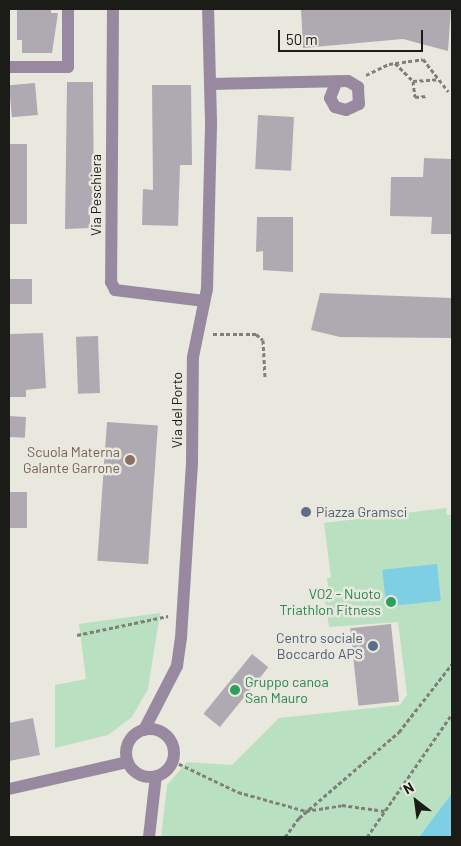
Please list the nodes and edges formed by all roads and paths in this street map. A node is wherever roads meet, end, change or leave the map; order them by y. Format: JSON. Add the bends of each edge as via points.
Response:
{"nodes":[{"id":1,"x":68,"y":9,"type":"edge"},
{"id":2,"x":113,"y":9,"type":"edge"},
{"id":3,"x":208,"y":9,"type":"edge"},
{"id":4,"x":395,"y":62,"type":"junction"},
{"id":5,"x":9,"y":67,"type":"edge"},
{"id":6,"x":439,"y":79,"type":"junction"},
{"id":7,"x":337,"y":81,"type":"junction"},
{"id":8,"x":413,"y":81,"type":"junction"},
{"id":9,"x":210,"y":84,"type":"junction"},
{"id":10,"x":354,"y":84,"type":"junction"},
{"id":11,"x":448,"y":91,"type":"dead end"},
{"id":12,"x":427,"y":96,"type":"dead end"},
{"id":13,"x":204,"y":301,"type":"junction"},
{"id":14,"x":198,"y":334,"type":"junction"},
{"id":15,"x":265,"y":377,"type":"dead end"},
{"id":16,"x":183,"y":613,"type":"junction"},
{"id":17,"x":77,"y":635,"type":"dead end"},
{"id":18,"x":452,"y":664,"type":"edge"},
{"id":19,"x":452,"y":714,"type":"edge"},
{"id":20,"x":144,"y":730,"type":"junction"},
{"id":21,"x":173,"y":761,"type":"junction"},
{"id":22,"x":128,"y":762,"type":"junction"},
{"id":23,"x":156,"y":776,"type":"junction"},
{"id":24,"x":9,"y":789,"type":"edge"},
{"id":25,"x":306,"y":811,"type":"junction"},
{"id":26,"x":385,"y":811,"type":"junction"},
{"id":27,"x":149,"y":837,"type":"edge"},
{"id":28,"x":284,"y":837,"type":"edge"},
{"id":29,"x":367,"y":837,"type":"edge"}],
"edges":[{"from":1,"to":5,"type":"street","via":[[68,67]]},
{"from":2,"to":13,"type":"street","name":"Via Peschiera","via":[[111,282],[116,290]]},
{"from":3,"to":9,"type":"street","name":"Via del Porto"},
{"from":4,"to":6,"type":"path","via":[[423,59]]},
{"from":4,"to":8,"type":"path"},
{"from":4,"to":10,"type":"path","via":[[366,74]]},
{"from":6,"to":8,"type":"path"},
{"from":6,"to":11,"type":"path"},
{"from":7,"to":9,"type":"street"},
{"from":7,"to":10,"type":"street"},
{"from":7,"to":10,"type":"street","via":[[330,98],[335,108],[346,110],[359,104],[358,87]]},
{"from":8,"to":12,"type":"path","via":[[415,97]]},
{"from":9,"to":13,"type":"street","name":"Via del Porto"},
{"from":13,"to":14,"type":"street","name":"Via del Porto"},
{"from":14,"to":15,"type":"path","via":[[256,334],[263,340]]},
{"from":14,"to":16,"type":"street","name":"Via del Porto","via":[[192,357],[192,462]]},
{"from":16,"to":17,"type":"path"},
{"from":16,"to":20,"type":"street","name":"Via del Porto","via":[[176,666]]},
{"from":18,"to":25,"type":"path","via":[[399,732]]},
{"from":19,"to":26,"type":"path"},
{"from":20,"to":21,"type":"street","via":[[158,730],[170,739]]},
{"from":20,"to":22,"type":"street","via":[[127,746]]},
{"from":21,"to":23,"type":"street"},
{"from":21,"to":25,"type":"path","via":[[238,792]]},
{"from":22,"to":23,"type":"street","via":[[136,773]]},
{"from":22,"to":24,"type":"street"},
{"from":23,"to":27,"type":"street"},
{"from":25,"to":26,"type":"path","via":[[342,805]]},
{"from":25,"to":28,"type":"path"},
{"from":26,"to":29,"type":"path"}]}
